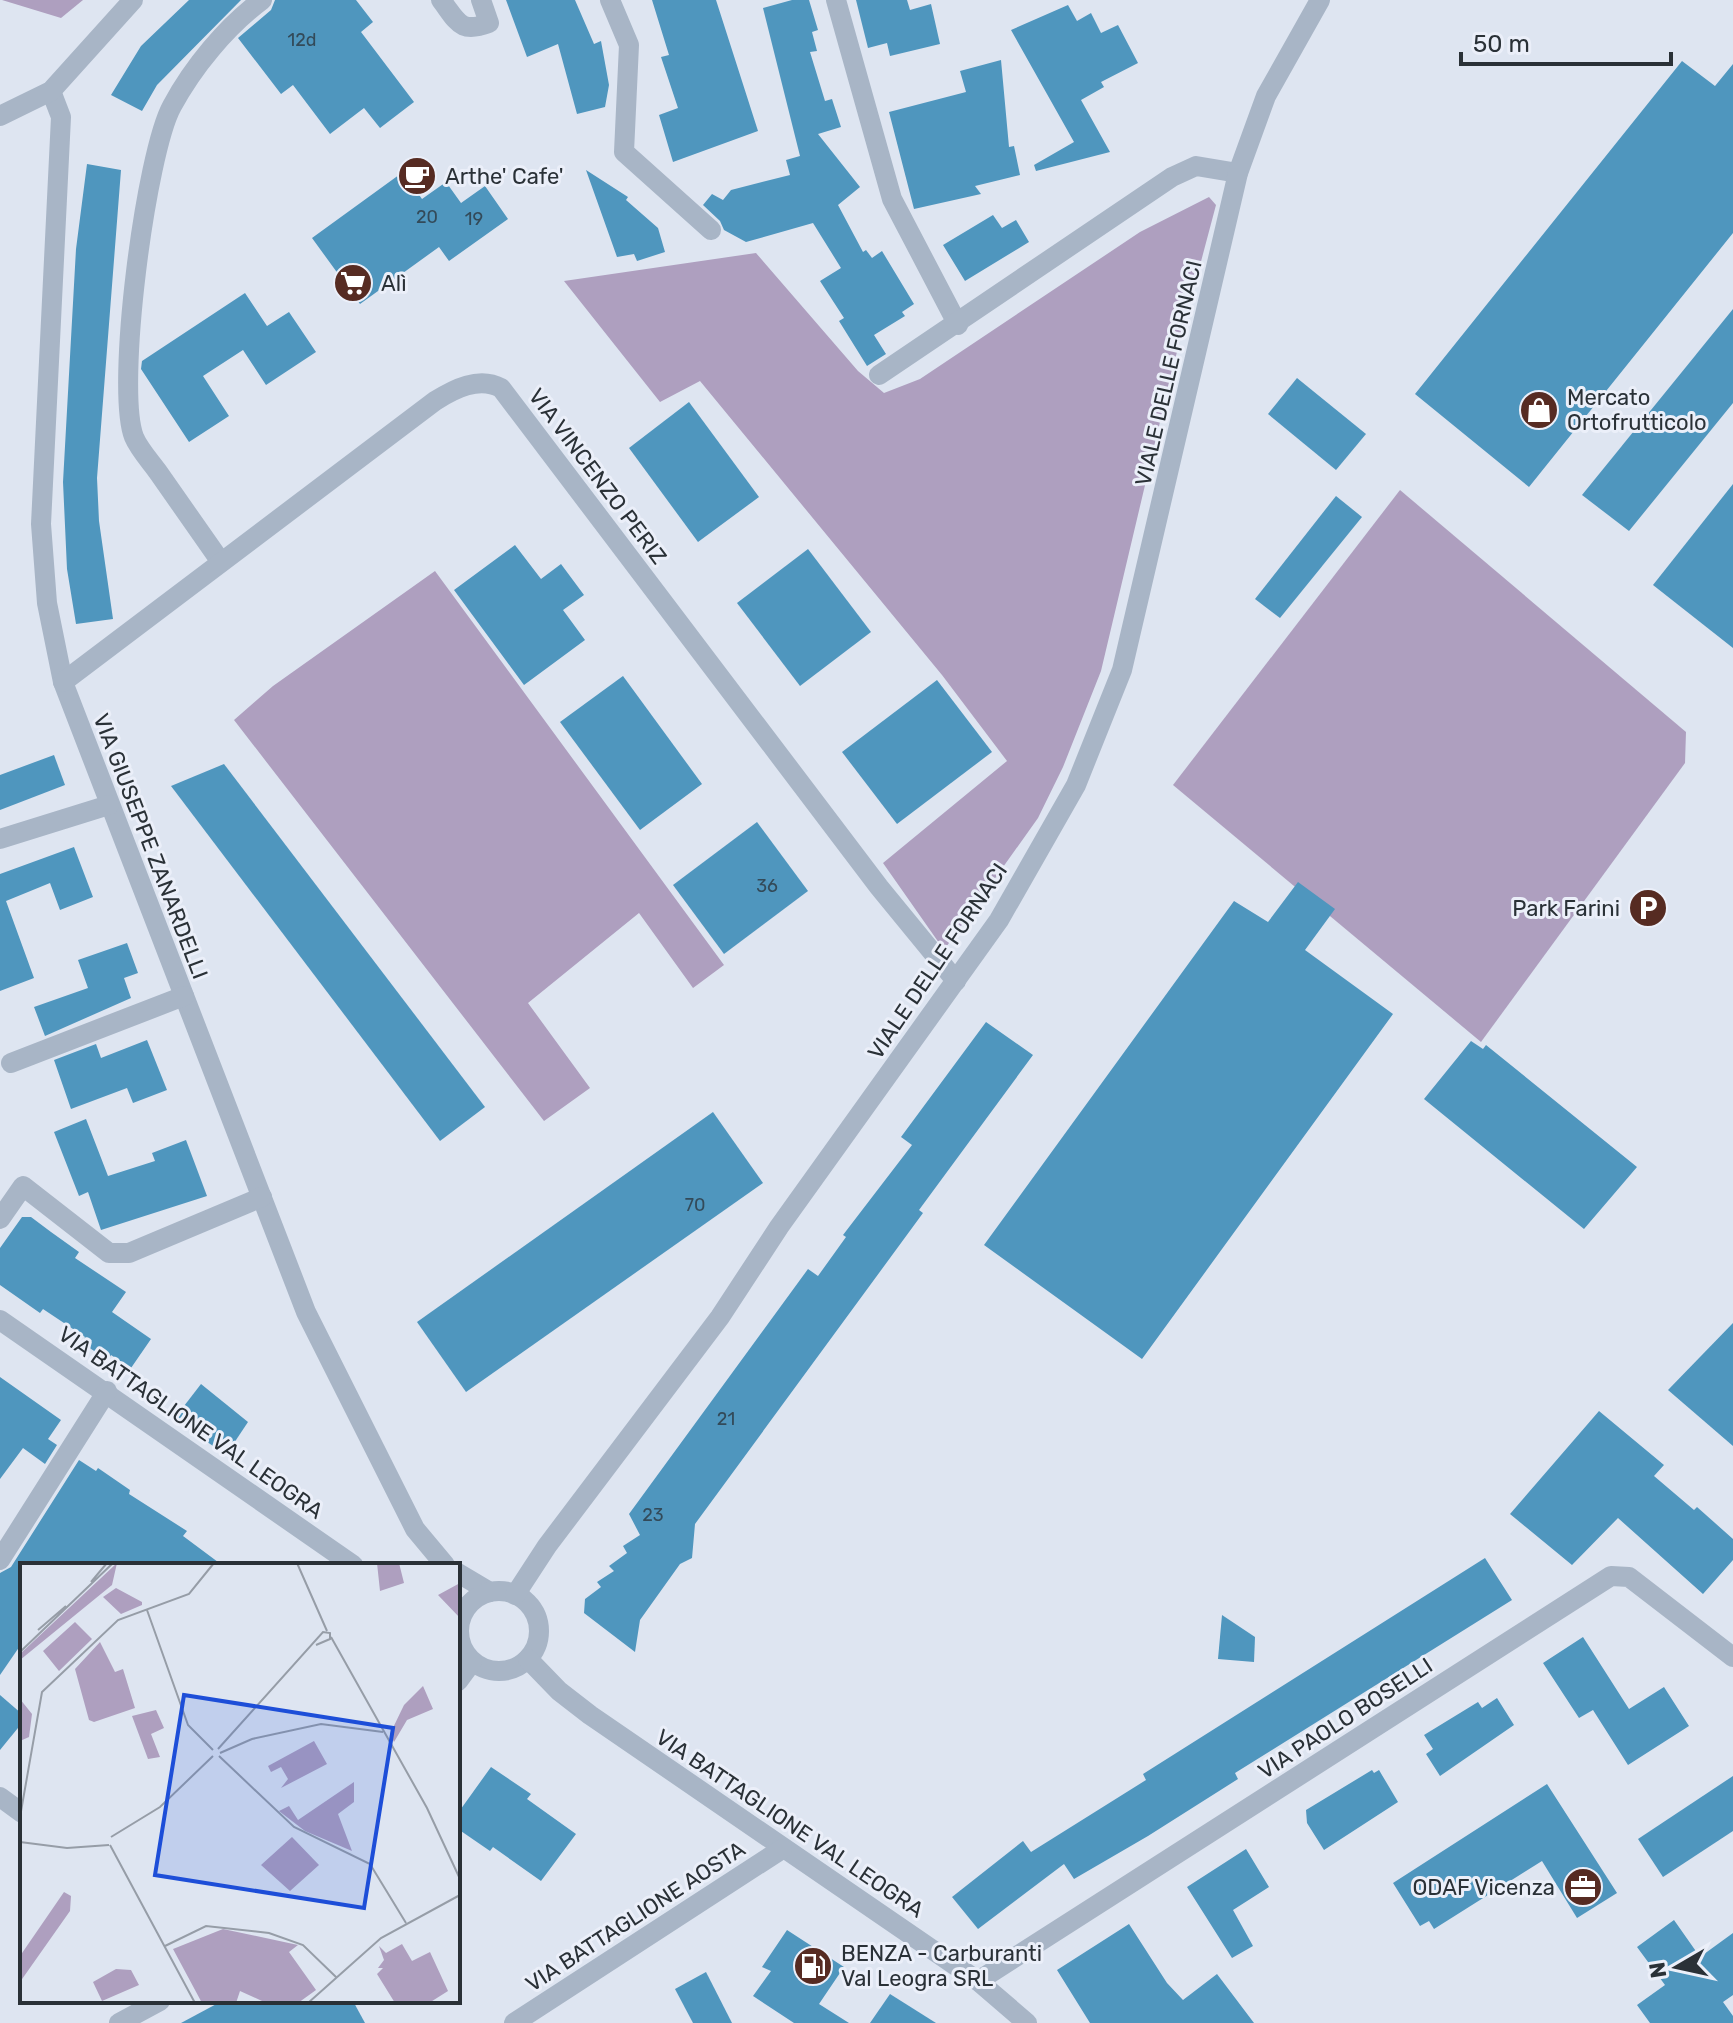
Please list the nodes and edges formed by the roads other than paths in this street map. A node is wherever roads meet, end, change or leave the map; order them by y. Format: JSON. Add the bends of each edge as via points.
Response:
{"nodes":[{"id":1,"x":133,"y":0,"type":"edge"},
{"id":2,"x":262,"y":0,"type":"edge"},
{"id":3,"x":441,"y":0,"type":"edge"},
{"id":4,"x":481,"y":0,"type":"edge"},
{"id":5,"x":610,"y":0,"type":"edge"},
{"id":6,"x":836,"y":0,"type":"edge"},
{"id":7,"x":1320,"y":0,"type":"edge"},
{"id":8,"x":51,"y":91,"type":"junction"},
{"id":9,"x":0,"y":116,"type":"edge"},
{"id":10,"x":1238,"y":173,"type":"junction"},
{"id":11,"x":711,"y":230,"type":"dead end"},
{"id":12,"x":958,"y":325,"type":"junction"},
{"id":13,"x":879,"y":375,"type":"dead end"},
{"id":14,"x":221,"y":562,"type":"junction"},
{"id":15,"x":63,"y":682,"type":"junction"},
{"id":16,"x":109,"y":805,"type":"junction"},
{"id":17,"x":0,"y":839,"type":"edge"},
{"id":18,"x":956,"y":981,"type":"junction"},
{"id":19,"x":184,"y":996,"type":"junction"},
{"id":20,"x":11,"y":1063,"type":"dead end"},
{"id":21,"x":262,"y":1197,"type":"junction"},
{"id":22,"x":0,"y":1219,"type":"edge"},
{"id":23,"x":0,"y":1320,"type":"edge"},
{"id":24,"x":107,"y":1391,"type":"junction"},
{"id":25,"x":0,"y":1560,"type":"edge"},
{"id":26,"x":350,"y":1563,"type":"edge"},
{"id":27,"x":443,"y":1563,"type":"edge"},
{"id":28,"x":460,"y":1574,"type":"edge"},
{"id":29,"x":490,"y":1592,"type":"junction"},
{"id":30,"x":515,"y":1595,"type":"junction"},
{"id":31,"x":460,"y":1620,"type":"edge"},
{"id":32,"x":460,"y":1632,"type":"edge"},
{"id":33,"x":1733,"y":1657,"type":"edge"},
{"id":34,"x":528,"y":1659,"type":"junction"},
{"id":35,"x":472,"y":1662,"type":"junction"},
{"id":36,"x":460,"y":1678,"type":"edge"},
{"id":37,"x":0,"y":1797,"type":"edge"},
{"id":38,"x":20,"y":1812,"type":"edge"},
{"id":39,"x":782,"y":1849,"type":"junction"},
{"id":40,"x":978,"y":1981,"type":"junction"},
{"id":41,"x":156,"y":2003,"type":"edge"},
{"id":42,"x":119,"y":2023,"type":"edge"},
{"id":43,"x":514,"y":2023,"type":"edge"},
{"id":44,"x":1027,"y":2023,"type":"edge"}],
"edges":[{"from":1,"to":8,"type":"street"},
{"from":2,"to":14,"type":"street","via":[[203,59],[170,108],[141,225],[130,349],[134,437]]},
{"from":3,"to":4,"type":"street","via":[[469,29],[489,23]]},
{"from":5,"to":11,"type":"street","via":[[629,45],[624,152]]},
{"from":6,"to":12,"type":"street","via":[[892,199]]},
{"from":7,"to":10,"type":"street","name":"VIALE DELLE FORNACI","via":[[1266,96]]},
{"from":8,"to":9,"type":"street"},
{"from":8,"to":15,"type":"street","name":"VIA GIUSEPPE ZANARDELLI","via":[[61,117],[41,524],[47,603]]},
{"from":10,"to":12,"type":"street","via":[[1196,166],[1172,177]]},
{"from":10,"to":18,"type":"street","name":"VIALE DELLE FORNACI","via":[[1122,670],[1076,785],[999,920]]},
{"from":12,"to":13,"type":"street"},
{"from":14,"to":15,"type":"street","name":"VIA VINCENZO PERIZ"},
{"from":14,"to":18,"type":"street","name":"VIA VINCENZO PERIZ","via":[[455,388],[490,382],[501,388],[861,864]]},
{"from":15,"to":16,"type":"street","name":"VIA GIUSEPPE ZANARDELLI"},
{"from":16,"to":17,"type":"street"},
{"from":16,"to":19,"type":"street","name":"VIA GIUSEPPE ZANARDELLI"},
{"from":18,"to":30,"type":"street","name":"VIALE DELLE FORNACI","via":[[720,1317]]},
{"from":19,"to":20,"type":"street"},
{"from":19,"to":21,"type":"street","name":"VIA GIUSEPPE ZANARDELLI"},
{"from":21,"to":22,"type":"street","via":[[129,1253],[109,1253],[23,1186]]},
{"from":21,"to":27,"type":"street","name":"VIA GIUSEPPE ZANARDELLI","via":[[306,1312],[415,1529]]},
{"from":23,"to":24,"type":"street","name":"VIA BATTAGLIONE VAL LEOGRA"},
{"from":24,"to":25,"type":"street"},
{"from":24,"to":26,"type":"street","name":"VIA BATTAGLIONE VAL LEOGRA"},
{"from":28,"to":29,"type":"street"},
{"from":29,"to":30,"type":"street"},
{"from":29,"to":31,"type":"street","via":[[476,1598]]},
{"from":30,"to":34,"type":"street","via":[[530,1606],[538,1624]]},
{"from":32,"to":35,"type":"street"},
{"from":33,"to":40,"type":"street","name":"VIA PAOLO BOSELLI","via":[[1629,1577],[1611,1576]]},
{"from":34,"to":35,"type":"street","via":[[501,1672]]},
{"from":34,"to":39,"type":"street","name":"VIA BATTAGLIONE VAL LEOGRA","via":[[590,1715]]},
{"from":35,"to":36,"type":"street"},
{"from":37,"to":38,"type":"street"},
{"from":39,"to":40,"type":"street","name":"VIA BATTAGLIONE VAL LEOGRA"},
{"from":39,"to":43,"type":"street","name":"VIA BATTAGLIONE AOSTA"},
{"from":40,"to":44,"type":"street","name":"VIA BATTAGLIONE VAL LEOGRA"},
{"from":41,"to":42,"type":"street"}]}
